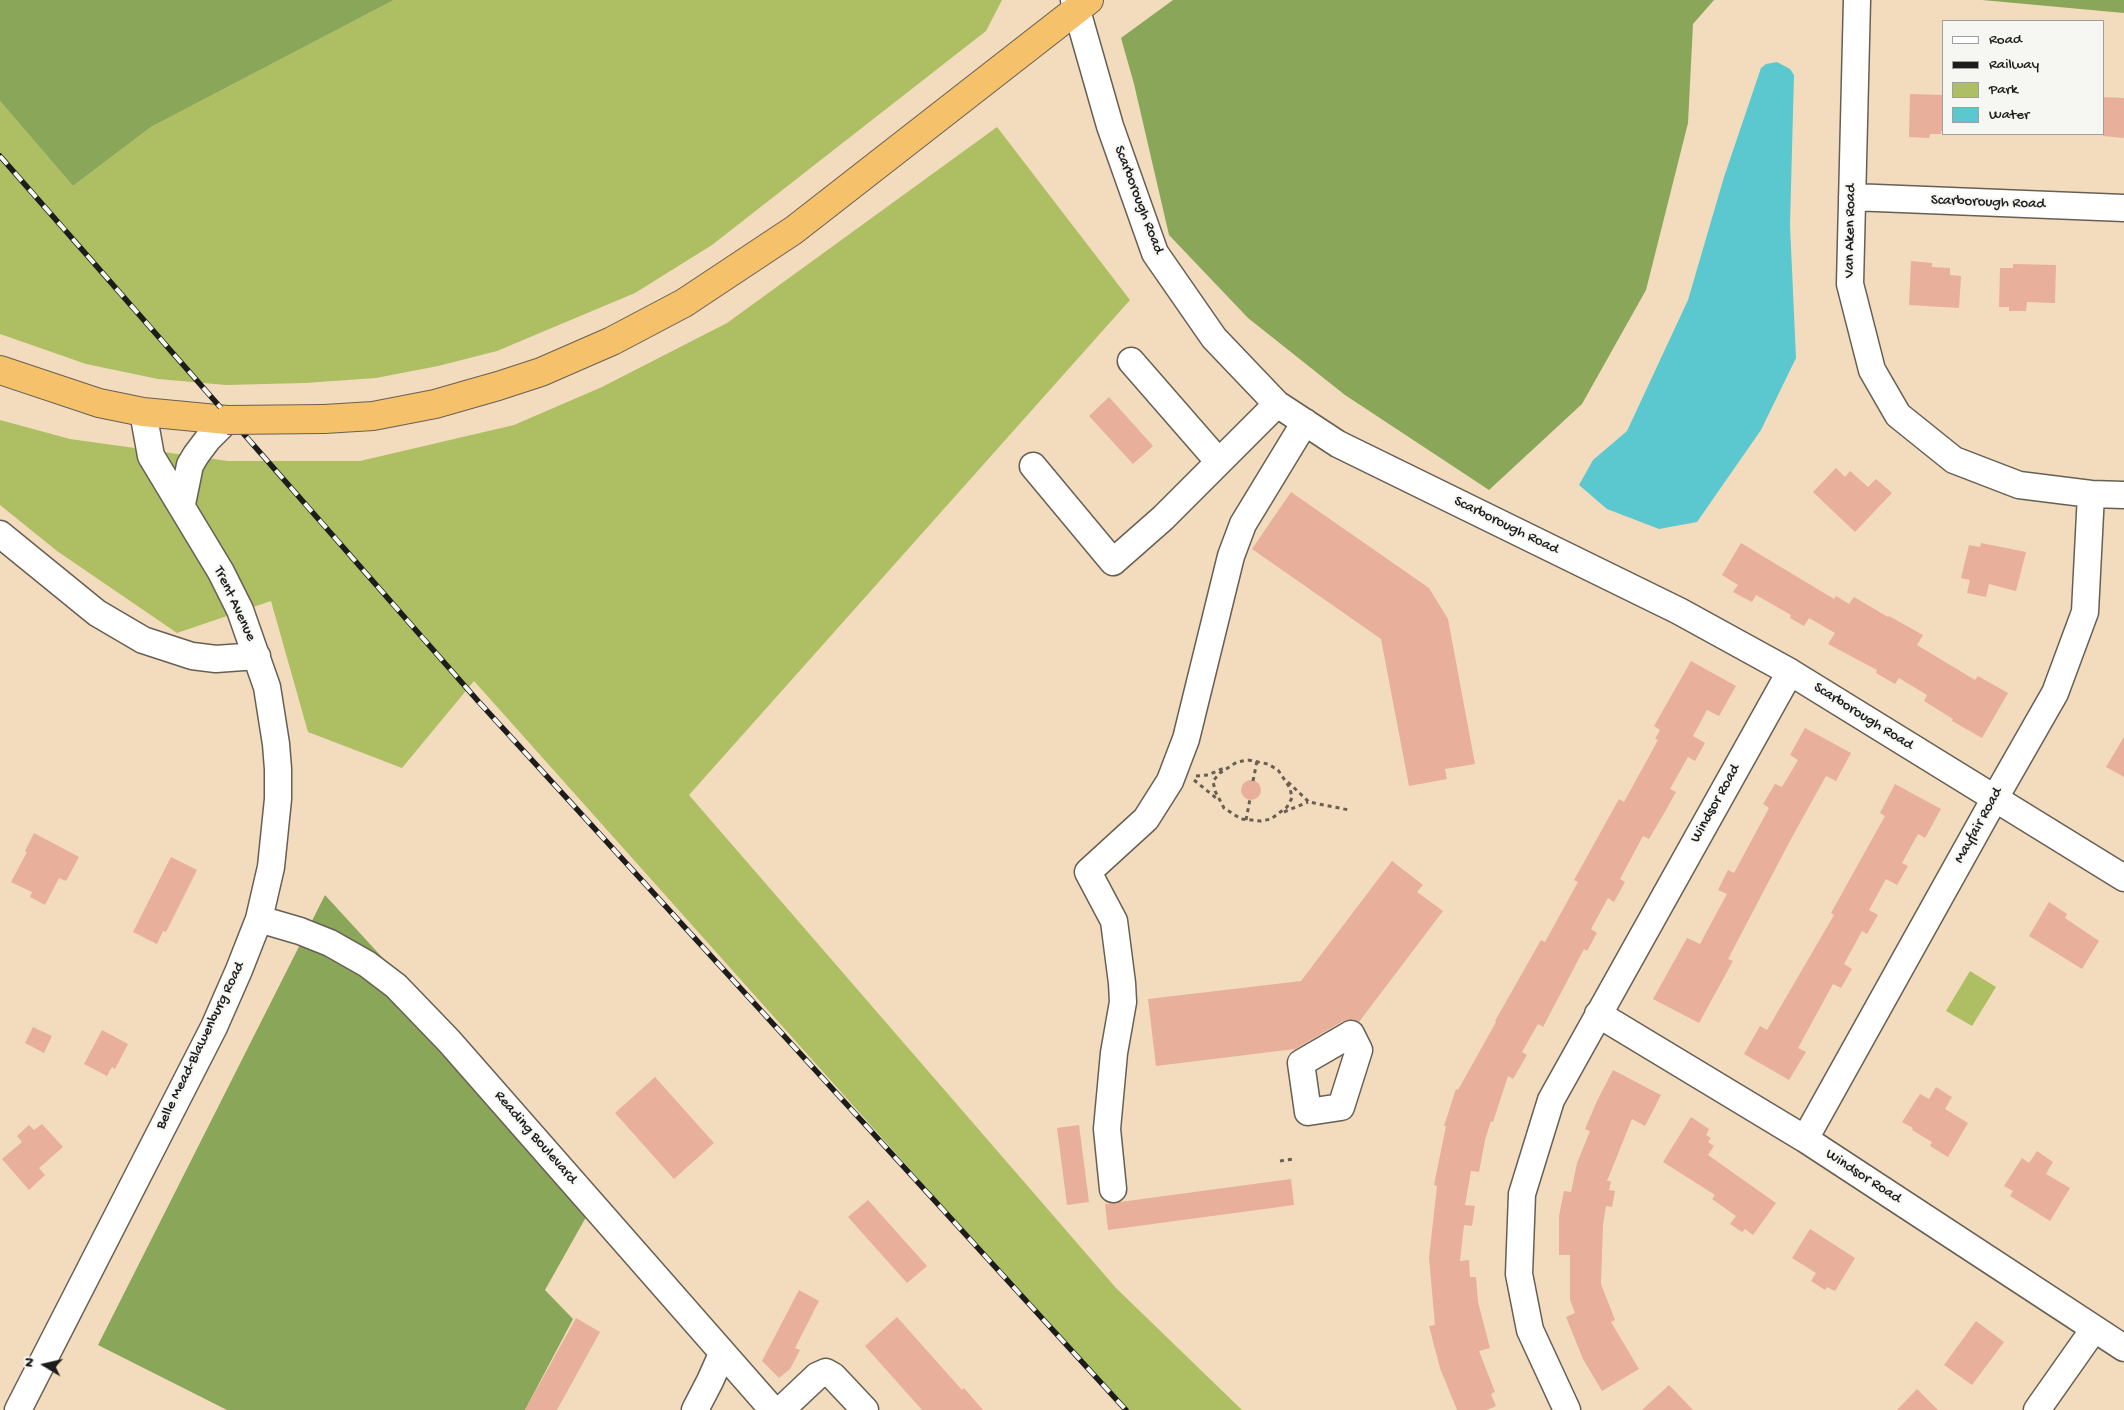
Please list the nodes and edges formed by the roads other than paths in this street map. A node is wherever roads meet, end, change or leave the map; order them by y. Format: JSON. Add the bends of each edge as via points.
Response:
{"nodes":[{"id":1,"x":1857,"y":0,"type":"edge"},
{"id":2,"x":1080,"y":3,"type":"edge"},
{"id":3,"x":1852,"y":197,"type":"junction"},
{"id":4,"x":2124,"y":208,"type":"edge"},
{"id":5,"x":1131,"y":361,"type":"dead end"},
{"id":6,"x":0,"y":370,"type":"edge"},
{"id":7,"x":1277,"y":404,"type":"junction"},
{"id":8,"x":143,"y":412,"type":"junction"},
{"id":9,"x":227,"y":420,"type":"junction"},
{"id":10,"x":1305,"y":422,"type":"junction"},
{"id":11,"x":1219,"y":462,"type":"junction"},
{"id":12,"x":1033,"y":466,"type":"dead end"},
{"id":13,"x":2092,"y":494,"type":"junction"},
{"id":14,"x":2124,"y":495,"type":"edge"},
{"id":15,"x":182,"y":504,"type":"junction"},
{"id":16,"x":0,"y":534,"type":"edge"},
{"id":17,"x":257,"y":656,"type":"junction"},
{"id":18,"x":1790,"y":672,"type":"junction"},
{"id":19,"x":1994,"y":798,"type":"junction"},
{"id":20,"x":2124,"y":878,"type":"edge"},
{"id":21,"x":259,"y":919,"type":"junction"},
{"id":22,"x":1598,"y":1014,"type":"junction"},
{"id":23,"x":1805,"y":1140,"type":"junction"},
{"id":24,"x":1113,"y":1189,"type":"dead end"},
{"id":25,"x":2094,"y":1329,"type":"junction"},
{"id":26,"x":2124,"y":1348,"type":"edge"},
{"id":27,"x":722,"y":1354,"type":"junction"},
{"id":28,"x":18,"y":1410,"type":"edge"},
{"id":29,"x":695,"y":1410,"type":"edge"},
{"id":30,"x":773,"y":1410,"type":"edge"},
{"id":31,"x":782,"y":1410,"type":"edge"},
{"id":32,"x":865,"y":1410,"type":"edge"},
{"id":33,"x":1567,"y":1410,"type":"edge"},
{"id":34,"x":2037,"y":1410,"type":"edge"}],
"edges":[{"from":1,"to":3,"type":"street","name":"Van Aken Road"},
{"from":2,"to":7,"type":"street","name":"Scarborough Road","via":[[1110,126],[1155,253],[1214,338]]},
{"from":2,"to":9,"type":"highway","bridge":true,"via":[[794,230],[684,303],[612,341],[541,372],[435,404],[374,416]]},
{"from":3,"to":4,"type":"street","name":"Scarborough Road"},
{"from":3,"to":13,"type":"street","name":"Van Aken Road","via":[[1850,284],[1872,370],[1898,415],[1954,460],[2019,485]]},
{"from":5,"to":11,"type":"street"},
{"from":6,"to":8,"type":"highway","via":[[99,403]]},
{"from":7,"to":10,"type":"street","name":"Scarborough Road"},
{"from":7,"to":11,"type":"street"},
{"from":8,"to":9,"type":"highway"},
{"from":8,"to":15,"type":"street","name":"Trent Avenue","via":[[151,456]]},
{"from":9,"to":15,"type":"street","via":[[208,439],[190,465]]},
{"from":10,"to":18,"type":"street","name":"Scarborough Road","via":[[1338,444],[1679,611]]},
{"from":10,"to":24,"type":"street","via":[[1243,524],[1231,556],[1186,739],[1170,781],[1146,819],[1088,872],[1114,921],[1122,983],[1123,1002],[1107,1129]]},
{"from":11,"to":12,"type":"street","via":[[1114,562]]},
{"from":13,"to":14,"type":"street","name":"Van Aken Road"},
{"from":13,"to":19,"type":"street","name":"Mayfair Road","via":[[2085,612],[2055,693]]},
{"from":15,"to":17,"type":"street","name":"Trent Avenue","via":[[240,610]]},
{"from":16,"to":17,"type":"street","name":"Trent Avenue","via":[[97,613],[144,640],[200,657]]},
{"from":17,"to":21,"type":"street","name":"Belle Mead-Blawenburg Road","via":[[267,687],[278,768],[271,867]]},
{"from":18,"to":19,"type":"street","name":"Scarborough Road"},
{"from":18,"to":22,"type":"street","name":"Windsor Road"},
{"from":19,"to":20,"type":"street","name":"Scarborough Road"},
{"from":19,"to":23,"type":"street","name":"Mayfair Road"},
{"from":21,"to":27,"type":"street","name":"Reading Boulevard","via":[[330,943],[367,964],[396,986],[456,1048]]},
{"from":21,"to":28,"type":"street","name":"Belle Mead-Blawenburg Road","via":[[214,1027]]},
{"from":22,"to":23,"type":"street","name":"Windsor Road"},
{"from":22,"to":33,"type":"street","name":"Windsor Road","via":[[1551,1100],[1522,1194],[1519,1274],[1528,1321]]},
{"from":23,"to":25,"type":"street","name":"Windsor Road"},
{"from":25,"to":26,"type":"street","name":"Windsor Road"},
{"from":25,"to":34,"type":"street"},
{"from":27,"to":29,"type":"street"},
{"from":27,"to":30,"type":"street","name":"Reading Boulevard"},
{"from":31,"to":32,"type":"street","via":[[826,1372]]}]}
